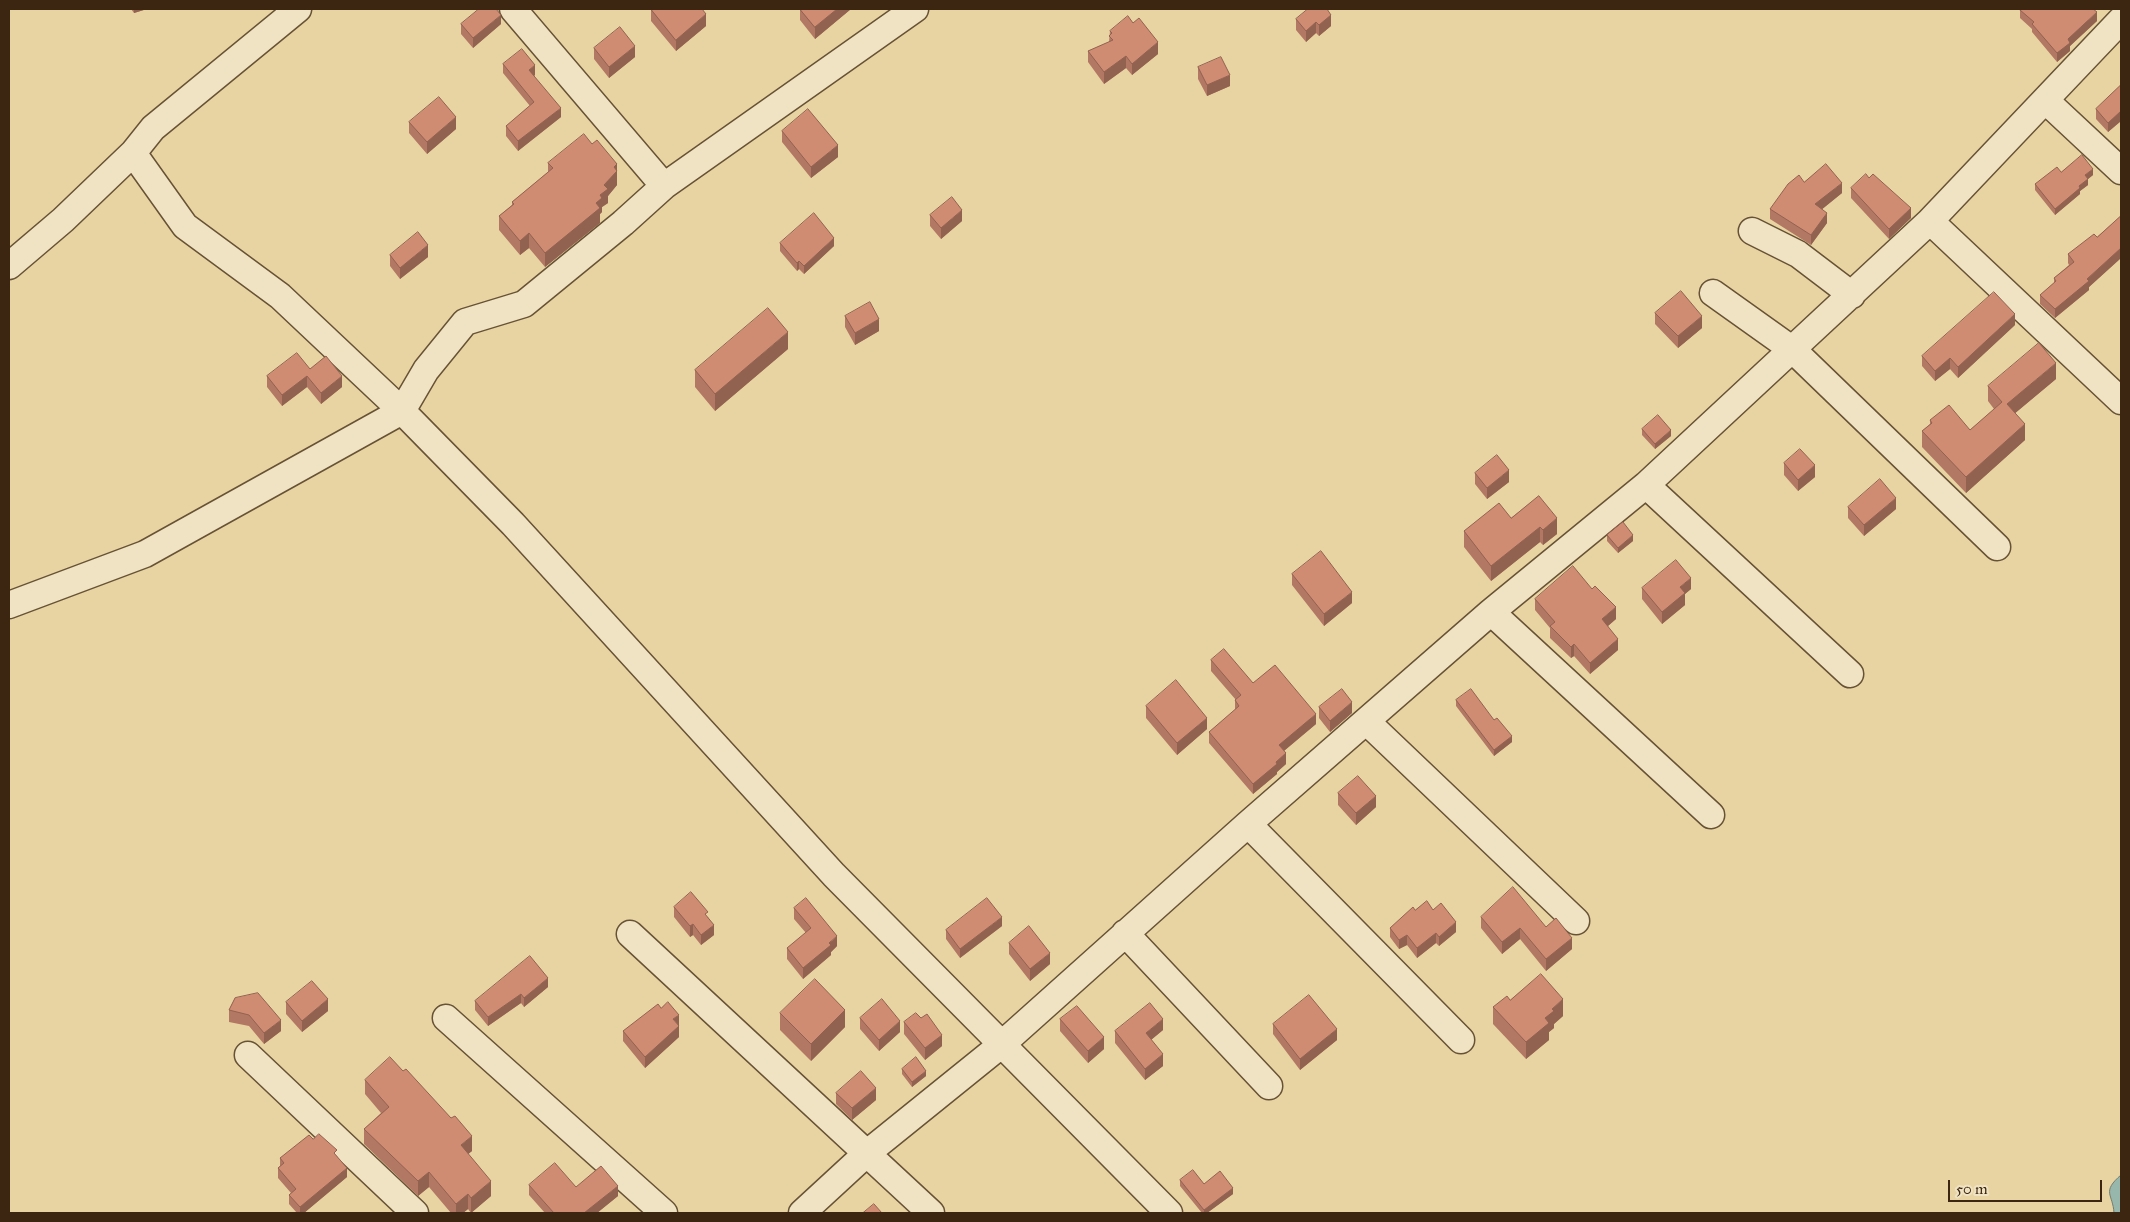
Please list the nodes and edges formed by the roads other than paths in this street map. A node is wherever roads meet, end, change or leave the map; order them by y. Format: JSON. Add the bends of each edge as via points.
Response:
{"nodes":[{"id":1,"x":298,"y":9,"type":"edge"},
{"id":2,"x":513,"y":9,"type":"edge"},
{"id":3,"x":915,"y":9,"type":"edge"},
{"id":4,"x":2121,"y":20,"type":"edge"},
{"id":5,"x":2045,"y":100,"type":"junction"},
{"id":6,"x":132,"y":153,"type":"junction"},
{"id":7,"x":2121,"y":171,"type":"edge"},
{"id":8,"x":664,"y":186,"type":"junction"},
{"id":9,"x":1930,"y":221,"type":"junction"},
{"id":10,"x":1752,"y":230,"type":"dead end"},
{"id":11,"x":9,"y":266,"type":"edge"},
{"id":12,"x":1713,"y":293,"type":"dead end"},
{"id":13,"x":1852,"y":295,"type":"junction"},
{"id":14,"x":1793,"y":350,"type":"junction"},
{"id":15,"x":2121,"y":401,"type":"edge"},
{"id":16,"x":402,"y":411,"type":"junction"},
{"id":17,"x":1646,"y":485,"type":"junction"},
{"id":18,"x":1997,"y":547,"type":"dead end"},
{"id":19,"x":9,"y":605,"type":"edge"},
{"id":20,"x":1491,"y":612,"type":"junction"},
{"id":21,"x":1850,"y":674,"type":"dead end"},
{"id":22,"x":1367,"y":722,"type":"junction"},
{"id":23,"x":1711,"y":815,"type":"dead end"},
{"id":24,"x":1248,"y":824,"type":"junction"},
{"id":25,"x":1576,"y":921,"type":"dead end"},
{"id":26,"x":630,"y":934,"type":"dead end"},
{"id":27,"x":1125,"y":934,"type":"junction"},
{"id":28,"x":446,"y":1018,"type":"dead end"},
{"id":29,"x":1462,"y":1040,"type":"dead end"},
{"id":30,"x":1001,"y":1045,"type":"junction"},
{"id":31,"x":248,"y":1055,"type":"dead end"},
{"id":32,"x":1269,"y":1086,"type":"dead end"},
{"id":33,"x":866,"y":1154,"type":"junction"},
{"id":34,"x":415,"y":1213,"type":"edge"},
{"id":35,"x":664,"y":1213,"type":"edge"},
{"id":36,"x":802,"y":1213,"type":"edge"},
{"id":37,"x":931,"y":1213,"type":"edge"},
{"id":38,"x":1169,"y":1213,"type":"edge"}],
"edges":[{"from":1,"to":6,"type":"street","via":[[152,128]]},
{"from":2,"to":8,"type":"street"},
{"from":3,"to":8,"type":"street"},
{"from":4,"to":5,"type":"street"},
{"from":5,"to":7,"type":"street"},
{"from":5,"to":9,"type":"street"},
{"from":6,"to":11,"type":"street","via":[[63,220]]},
{"from":6,"to":16,"type":"street","via":[[184,226],[280,296]]},
{"from":8,"to":16,"type":"street","via":[[524,304],[465,322],[426,370]]},
{"from":9,"to":13,"type":"street"},
{"from":9,"to":15,"type":"street"},
{"from":10,"to":13,"type":"street","via":[[1798,254]]},
{"from":12,"to":14,"type":"street"},
{"from":13,"to":14,"type":"street"},
{"from":14,"to":17,"type":"street"},
{"from":14,"to":18,"type":"street"},
{"from":16,"to":19,"type":"street","via":[[145,554]]},
{"from":16,"to":30,"type":"street","via":[[513,524],[834,875]]},
{"from":17,"to":20,"type":"street"},
{"from":17,"to":21,"type":"street"},
{"from":20,"to":22,"type":"street"},
{"from":20,"to":23,"type":"street"},
{"from":22,"to":24,"type":"street"},
{"from":22,"to":25,"type":"street"},
{"from":24,"to":27,"type":"street"},
{"from":24,"to":29,"type":"street"},
{"from":26,"to":33,"type":"street"},
{"from":27,"to":30,"type":"street"},
{"from":27,"to":32,"type":"street"},
{"from":28,"to":35,"type":"street"},
{"from":30,"to":33,"type":"street"},
{"from":30,"to":38,"type":"street"},
{"from":31,"to":34,"type":"street"},
{"from":33,"to":36,"type":"street"},
{"from":33,"to":37,"type":"street"}]}
